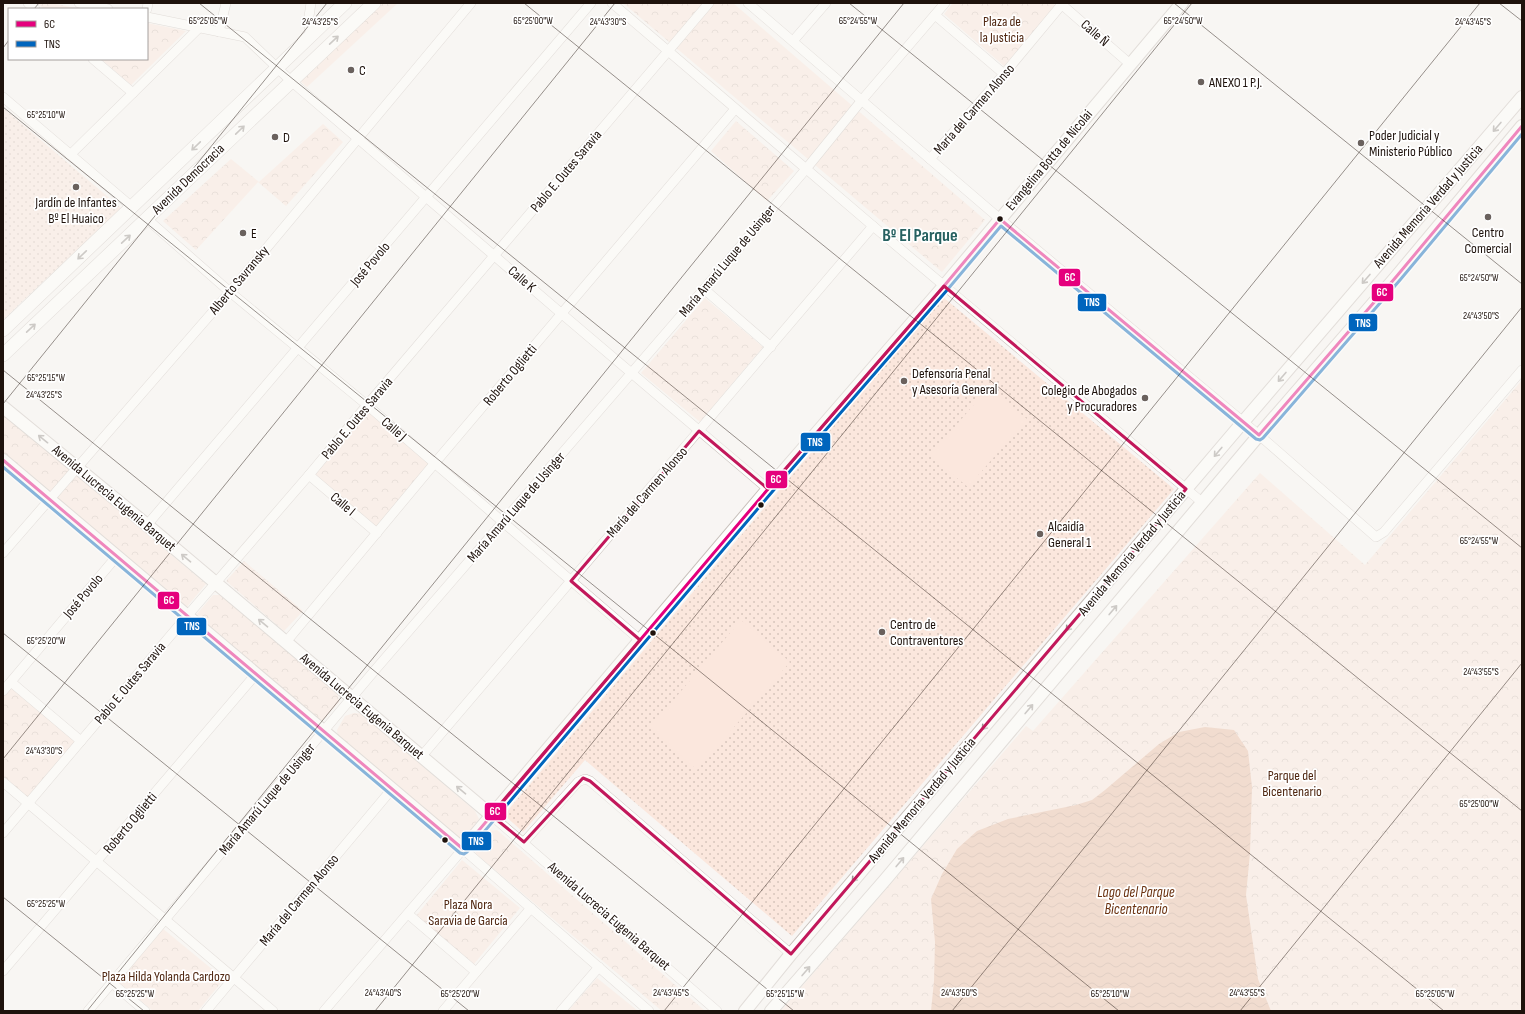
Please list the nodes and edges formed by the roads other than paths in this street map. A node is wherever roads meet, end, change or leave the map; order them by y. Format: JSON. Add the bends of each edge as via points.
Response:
{"nodes":[{"id":1,"x":79,"y":3,"type":"edge"},
{"id":2,"x":226,"y":3,"type":"edge"},
{"id":3,"x":311,"y":3,"type":"edge"},
{"id":4,"x":345,"y":3,"type":"edge"},
{"id":5,"x":374,"y":3,"type":"edge"},
{"id":6,"x":471,"y":3,"type":"edge"},
{"id":7,"x":591,"y":3,"type":"edge"},
{"id":8,"x":612,"y":3,"type":"edge"},
{"id":9,"x":710,"y":3,"type":"edge"},
{"id":10,"x":748,"y":3,"type":"edge"},
{"id":11,"x":826,"y":3,"type":"edge"},
{"id":12,"x":945,"y":3,"type":"edge"},
{"id":13,"x":1182,"y":3,"type":"edge"},
{"id":14,"x":1061,"y":4,"type":"edge"},
{"id":15,"x":103,"y":8,"type":"edge"},
{"id":16,"x":935,"y":15,"type":"junction"},
{"id":17,"x":148,"y":17,"type":"edge"},
{"id":18,"x":200,"y":28,"type":"junction"},
{"id":19,"x":219,"y":32,"type":"junction"},
{"id":20,"x":311,"y":36,"type":"junction"},
{"id":21,"x":793,"y":42,"type":"junction"},
{"id":22,"x":668,"y":51,"type":"junction"},
{"id":23,"x":94,"y":60,"type":"edge"},
{"id":24,"x":1130,"y":64,"type":"junction"},
{"id":25,"x":278,"y":68,"type":"junction"},
{"id":26,"x":1004,"y":74,"type":"junction"},
{"id":27,"x":291,"y":81,"type":"junction"},
{"id":28,"x":133,"y":93,"type":"junction"},
{"id":29,"x":3,"y":97,"type":"edge"},
{"id":30,"x":1522,"y":97,"type":"edge"},
{"id":31,"x":862,"y":100,"type":"junction"},
{"id":32,"x":735,"y":109,"type":"junction"},
{"id":33,"x":1522,"y":126,"type":"edge"},
{"id":34,"x":358,"y":139,"type":"junction"},
{"id":35,"x":70,"y":155,"type":"junction"},
{"id":36,"x":930,"y":159,"type":"junction"},
{"id":37,"x":806,"y":169,"type":"junction"},
{"id":38,"x":427,"y":197,"type":"junction"},
{"id":39,"x":132,"y":207,"type":"junction"},
{"id":40,"x":147,"y":219,"type":"junction"},
{"id":41,"x":1000,"y":219,"type":"junction"},
{"id":42,"x":873,"y":226,"type":"junction"},
{"id":43,"x":494,"y":255,"type":"junction"},
{"id":44,"x":944,"y":286,"type":"junction"},
{"id":45,"x":704,"y":289,"type":"junction"},
{"id":46,"x":230,"y":292,"type":"junction"},
{"id":47,"x":562,"y":314,"type":"junction"},
{"id":48,"x":3,"y":330,"type":"edge"},
{"id":49,"x":772,"y":346,"type":"junction"},
{"id":50,"x":298,"y":349,"type":"junction"},
{"id":51,"x":3,"y":355,"type":"edge"},
{"id":52,"x":1522,"y":370,"type":"edge"},
{"id":53,"x":631,"y":372,"type":"junction"},
{"id":54,"x":3,"y":406,"type":"edge"},
{"id":55,"x":366,"y":406,"type":"junction"},
{"id":56,"x":1243,"y":422,"type":"junction"},
{"id":57,"x":699,"y":431,"type":"junction"},
{"id":58,"x":1259,"y":435,"type":"junction"},
{"id":59,"x":3,"y":460,"type":"edge"},
{"id":60,"x":434,"y":464,"type":"junction"},
{"id":61,"x":78,"y":467,"type":"junction"},
{"id":62,"x":309,"y":476,"type":"junction"},
{"id":63,"x":768,"y":489,"type":"junction"},
{"id":64,"x":1186,"y":489,"type":"junction"},
{"id":65,"x":48,"y":500,"type":"junction"},
{"id":66,"x":1203,"y":503,"type":"junction"},
{"id":67,"x":502,"y":522,"type":"junction"},
{"id":68,"x":148,"y":525,"type":"junction"},
{"id":69,"x":377,"y":533,"type":"junction"},
{"id":70,"x":3,"y":553,"type":"edge"},
{"id":71,"x":117,"y":556,"type":"junction"},
{"id":72,"x":571,"y":581,"type":"junction"},
{"id":73,"x":216,"y":583,"type":"junction"},
{"id":74,"x":187,"y":616,"type":"junction"},
{"id":75,"x":640,"y":640,"type":"junction"},
{"id":76,"x":286,"y":642,"type":"junction"},
{"id":77,"x":256,"y":674,"type":"junction"},
{"id":78,"x":11,"y":682,"type":"junction"},
{"id":79,"x":3,"y":691,"type":"edge"},
{"id":80,"x":352,"y":698,"type":"junction"},
{"id":81,"x":324,"y":731,"type":"junction"},
{"id":82,"x":81,"y":741,"type":"junction"},
{"id":83,"x":421,"y":757,"type":"junction"},
{"id":84,"x":3,"y":782,"type":"edge"},
{"id":85,"x":392,"y":789,"type":"junction"},
{"id":86,"x":28,"y":804,"type":"junction"},
{"id":87,"x":491,"y":815,"type":"junction"},
{"id":88,"x":3,"y":833,"type":"edge"},
{"id":89,"x":524,"y":842,"type":"junction"},
{"id":90,"x":463,"y":850,"type":"junction"},
{"id":91,"x":97,"y":862,"type":"junction"},
{"id":92,"x":531,"y":908,"type":"junction"},
{"id":93,"x":408,"y":914,"type":"junction"},
{"id":94,"x":164,"y":919,"type":"junction"},
{"id":95,"x":791,"y":954,"type":"junction"},
{"id":96,"x":599,"y":967,"type":"junction"},
{"id":97,"x":3,"y":971,"type":"edge"},
{"id":98,"x":476,"y":972,"type":"junction"},
{"id":99,"x":234,"y":978,"type":"junction"},
{"id":100,"x":112,"y":983,"type":"junction"},
{"id":101,"x":88,"y":1011,"type":"edge"},
{"id":102,"x":144,"y":1011,"type":"edge"},
{"id":103,"x":206,"y":1011,"type":"edge"},
{"id":104,"x":273,"y":1011,"type":"edge"},
{"id":105,"x":324,"y":1011,"type":"edge"},
{"id":106,"x":443,"y":1011,"type":"edge"},
{"id":107,"x":561,"y":1011,"type":"edge"},
{"id":108,"x":649,"y":1011,"type":"edge"},
{"id":109,"x":717,"y":1011,"type":"edge"},
{"id":110,"x":745,"y":1011,"type":"edge"},
{"id":111,"x":771,"y":1011,"type":"edge"}],
"edges":[{"from":1,"to":15,"type":"street"},
{"from":2,"to":19,"type":"street"},
{"from":3,"to":20,"type":"street","via":[[308,23]]},
{"from":4,"to":20,"type":"main road","name":"Avenida Democracia"},
{"from":27,"to":5,"type":"main road","name":"Avenida Democracia","one_way":true},
{"from":6,"to":34,"type":"street","name":"Alberto Savransky"},
{"from":7,"to":38,"type":"street","name":"José Povolo"},
{"from":8,"to":22,"type":"street"},
{"from":9,"to":22,"type":"street","name":"Pablo E. Outes Saravia"},
{"from":10,"to":21,"type":"street"},
{"from":11,"to":21,"type":"street"},
{"from":12,"to":16,"type":"street","name":"María Amarú Luque de Usinger"},
{"from":13,"to":24,"type":"street","name":"Evangelina Botta de Nicolai"},
{"from":14,"to":24,"type":"street","name":"Calle Ñ"},
{"from":14,"to":26,"type":"street","name":"María del Carmen Alonso"},
{"from":16,"to":26,"type":"street"},
{"from":16,"to":31,"type":"street","name":"María Amarú Luque de Usinger"},
{"from":17,"to":18,"type":"street","name":"Calle K"},
{"from":18,"to":19,"type":"street","name":"Calle K"},
{"from":18,"to":28,"type":"street"},
{"from":19,"to":25,"type":"street","name":"Calle K","via":[[245,37]]},
{"from":20,"to":25,"type":"main road","name":"Avenida Democracia"},
{"from":21,"to":31,"type":"street"},
{"from":22,"to":32,"type":"street"},
{"from":22,"to":43,"type":"street","name":"Pablo E. Outes Saravia"},
{"from":23,"to":28,"type":"street"},
{"from":24,"to":41,"type":"street","name":"Evangelina Botta de Nicolai"},
{"from":25,"to":27,"type":"street","name":"Calle K"},
{"from":25,"to":39,"type":"main road","name":"Avenida Democracia","one_way":true},
{"from":26,"to":36,"type":"street","name":"María del Carmen Alonso"},
{"from":27,"to":34,"type":"street","name":"Calle K"},
{"from":40,"to":27,"type":"main road","name":"Avenida Democracia","one_way":true},
{"from":28,"to":35,"type":"street"},
{"from":29,"to":35,"type":"street"},
{"from":30,"to":56,"type":"street","name":"Avenida Memoria Verdad y Justicia","one_way":true},
{"from":31,"to":36,"type":"street"},
{"from":31,"to":37,"type":"street","name":"María Amarú Luque de Usinger"},
{"from":32,"to":37,"type":"street"},
{"from":32,"to":47,"type":"street","name":"Roberto Oglietti"},
{"from":33,"to":58,"type":"street","name":"Avenida Memoria Verdad y Justicia"},
{"from":34,"to":38,"type":"street","name":"Calle K"},
{"from":34,"to":46,"type":"street","name":"Alberto Savransky"},
{"from":35,"to":39,"type":"street"},
{"from":36,"to":41,"type":"street"},
{"from":37,"to":42,"type":"street"},
{"from":37,"to":45,"type":"street","name":"María Amarú Luque de Usinger"},
{"from":38,"to":43,"type":"street","name":"Calle K"},
{"from":38,"to":50,"type":"street","name":"José Povolo"},
{"from":39,"to":48,"type":"main road","name":"Avenida Democracia","one_way":true},
{"from":40,"to":46,"type":"street","name":"Calle J"},
{"from":51,"to":40,"type":"main road","name":"Avenida Democracia","one_way":true},
{"from":41,"to":44,"type":"street","name":"Evangelina Botta de Nicolai"},
{"from":41,"to":56,"type":"street"},
{"from":42,"to":44,"type":"street"},
{"from":42,"to":49,"type":"street","name":"María del Carmen Alonso"},
{"from":43,"to":47,"type":"street","name":"Calle K"},
{"from":43,"to":55,"type":"street","name":"Pablo E. Outes Saravia"},
{"from":44,"to":63,"type":"street","name":"Evangelina Botta de Nicolai"},
{"from":44,"to":64,"type":"street"},
{"from":45,"to":49,"type":"street"},
{"from":45,"to":53,"type":"street","name":"María Amarú Luque de Usinger"},
{"from":46,"to":50,"type":"street","name":"Calle J"},
{"from":46,"to":61,"type":"street","name":"Alberto Savransky"},
{"from":47,"to":53,"type":"street","name":"Calle K"},
{"from":47,"to":60,"type":"street","name":"Roberto Oglietti"},
{"from":49,"to":57,"type":"street","name":"María del Carmen Alonso"},
{"from":50,"to":55,"type":"street","name":"Calle J"},
{"from":50,"to":68,"type":"street","name":"José Povolo"},
{"from":52,"to":58,"type":"street","via":[[1384,532],[1376,536]]},
{"from":53,"to":57,"type":"street","name":"Calle K"},
{"from":53,"to":67,"type":"street","name":"María Amarú Luque de Usinger"},
{"from":61,"to":54,"type":"street","name":"Avenida Lucrecia Eugenia Barquet","one_way":true},
{"from":55,"to":60,"type":"street","name":"Calle J"},
{"from":55,"to":62,"type":"street","name":"Pablo E. Outes Saravia"},
{"from":56,"to":58,"type":"street"},
{"from":56,"to":64,"type":"street","name":"Avenida Memoria Verdad y Justicia","one_way":true},
{"from":57,"to":63,"type":"street","name":"Calle K"},
{"from":57,"to":72,"type":"street","name":"María del Carmen Alonso"},
{"from":58,"to":66,"type":"street","name":"Avenida Memoria Verdad y Justicia"},
{"from":59,"to":65,"type":"street"},
{"from":60,"to":67,"type":"street","name":"Calle J"},
{"from":60,"to":69,"type":"street","name":"Roberto Oglietti"},
{"from":61,"to":65,"type":"street","name":"Alberto Savransky"},
{"from":61,"to":68,"type":"street","name":"Avenida Lucrecia Eugenia Barquet"},
{"from":62,"to":69,"type":"street","name":"Calle I"},
{"from":62,"to":73,"type":"street","name":"Pablo E. Outes Saravia"},
{"from":63,"to":75,"type":"street","name":"Evangelina Botta de Nicolai"},
{"from":64,"to":66,"type":"street"},
{"from":64,"to":95,"type":"street","name":"Avenida Memoria Verdad y Justicia","one_way":true},
{"from":65,"to":70,"type":"street","name":"Alberto Savransky"},
{"from":65,"to":71,"type":"street"},
{"from":111,"to":66,"type":"street","name":"Avenida Memoria Verdad y Justicia","one_way":true},
{"from":67,"to":72,"type":"street","name":"Calle J"},
{"from":67,"to":80,"type":"street","name":"María Amarú Luque de Usinger"},
{"from":73,"to":68,"type":"street","name":"Avenida Lucrecia Eugenia Barquet","one_way":true},
{"from":69,"to":76,"type":"street","name":"Roberto Oglietti"},
{"from":71,"to":74,"type":"street"},
{"from":71,"to":78,"type":"street","name":"José Povolo"},
{"from":72,"to":75,"type":"street","name":"Calle J"},
{"from":72,"to":83,"type":"street","name":"María del Carmen Alonso"},
{"from":73,"to":74,"type":"street","name":"Pablo E. Outes Saravia"},
{"from":76,"to":73,"type":"street","name":"Avenida Lucrecia Eugenia Barquet","one_way":true},
{"from":74,"to":77,"type":"street"},
{"from":74,"to":82,"type":"street","name":"Pablo E. Outes Saravia"},
{"from":75,"to":87,"type":"street","name":"Evangelina Botta de Nicolai"},
{"from":76,"to":80,"type":"street","name":"Avenida Lucrecia Eugenia Barquet"},
{"from":77,"to":81,"type":"street"},
{"from":77,"to":91,"type":"street","name":"Roberto Oglietti"},
{"from":78,"to":79,"type":"street","name":"José Povolo"},
{"from":78,"to":82,"type":"street"},
{"from":80,"to":81,"type":"street","name":"María Amarú Luque de Usinger"},
{"from":80,"to":83,"type":"street","name":"Avenida Lucrecia Eugenia Barquet"},
{"from":81,"to":85,"type":"street"},
{"from":81,"to":94,"type":"street","name":"María Amarú Luque de Usinger"},
{"from":82,"to":86,"type":"street","name":"Pablo E. Outes Saravia"},
{"from":87,"to":83,"type":"street","name":"Avenida Lucrecia Eugenia Barquet","one_way":true},
{"from":84,"to":86,"type":"street"},
{"from":85,"to":90,"type":"street"},
{"from":85,"to":99,"type":"street","name":"María del Carmen Alonso"},
{"from":86,"to":88,"type":"street","name":"Pablo E. Outes Saravia"},
{"from":86,"to":91,"type":"street"},
{"from":87,"to":89,"type":"street","name":"Avenida Lucrecia Eugenia Barquet"},
{"from":87,"to":90,"type":"street","name":"Evangelina Botta de Nicolai"},
{"from":89,"to":95,"type":"street","via":[[578,782],[585,779],[590,781]]},
{"from":89,"to":109,"type":"street","name":"Avenida Lucrecia Eugenia Barquet"},
{"from":90,"to":92,"type":"street"},
{"from":90,"to":93,"type":"street","name":"Evangelina Botta de Nicolai"},
{"from":91,"to":94,"type":"street"},
{"from":91,"to":97,"type":"street","name":"Roberto Oglietti"},
{"from":92,"to":96,"type":"street"},
{"from":92,"to":98,"type":"street"},
{"from":93,"to":98,"type":"street"},
{"from":93,"to":105,"type":"street","name":"Evangelina Botta de Nicolai"},
{"from":94,"to":99,"type":"street"},
{"from":94,"to":100,"type":"street","name":"María Amarú Luque de Usinger"},
{"from":95,"to":110,"type":"street","name":"Avenida Memoria Verdad y Justicia"},
{"from":96,"to":107,"type":"street"},
{"from":96,"to":108,"type":"street"},
{"from":98,"to":106,"type":"street"},
{"from":99,"to":103,"type":"street","name":"María del Carmen Alonso"},
{"from":99,"to":104,"type":"street"},
{"from":100,"to":101,"type":"street","name":"María Amarú Luque de Usinger"},
{"from":100,"to":102,"type":"street"}]}
